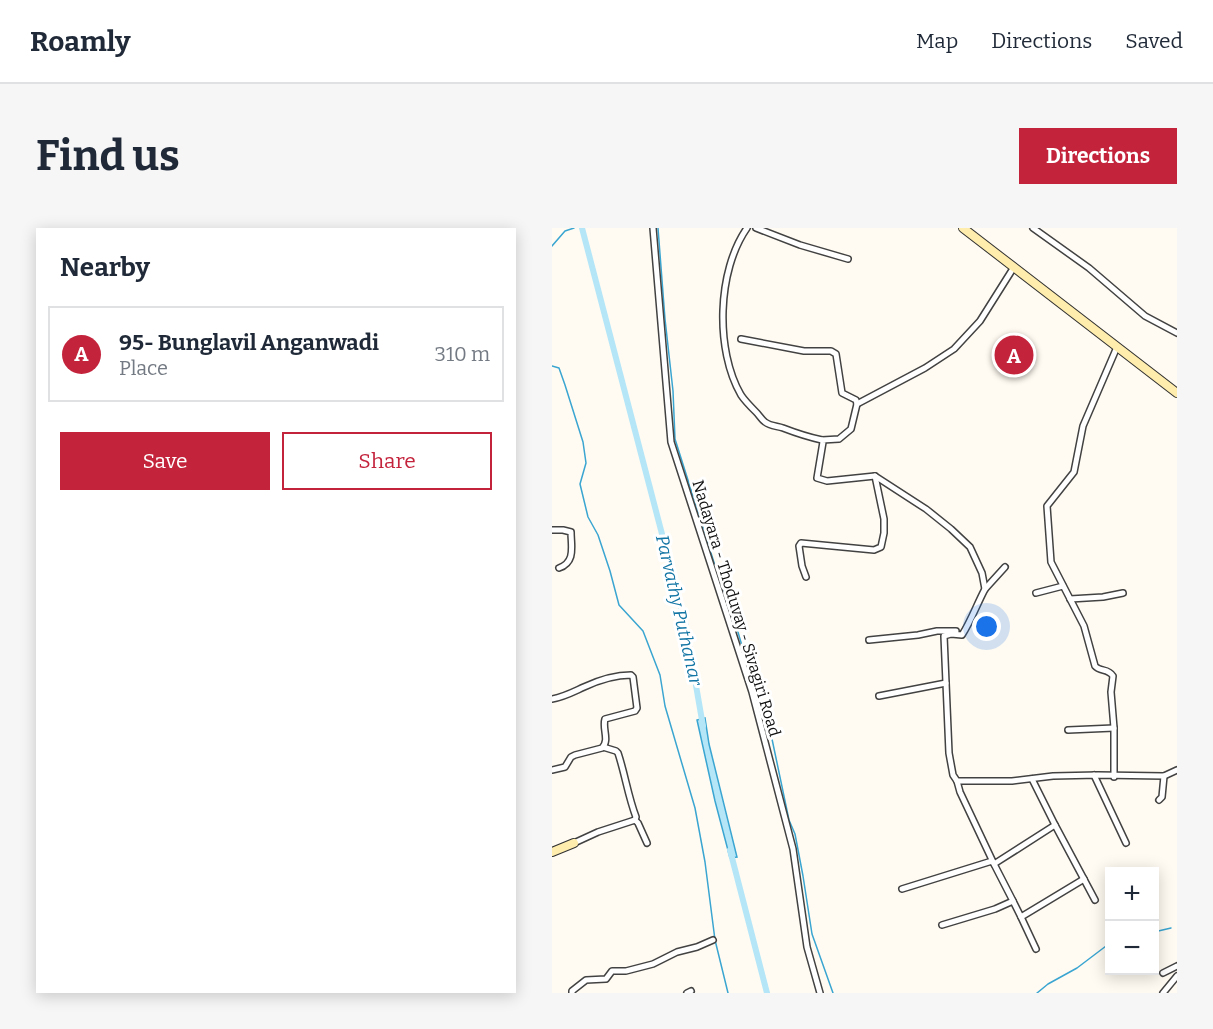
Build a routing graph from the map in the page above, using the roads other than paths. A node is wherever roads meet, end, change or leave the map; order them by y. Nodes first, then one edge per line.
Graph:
1 (653, 228) edge
2 (747, 228) edge
3 (756, 228) edge
4 (963, 228) edge
5 (1033, 228) edge
6 (848, 259) dead end
7 (1014, 267) junction
8 (1177, 333) edge
9 (741, 339) dead end
10 (1117, 347) junction
11 (1177, 393) edge
12 (857, 404) junction
13 (822, 440) junction
14 (875, 476) junction
15 (552, 530) edge
16 (1005, 567) dead end
17 (559, 568) dead end
18 (806, 577) dead end
19 (1063, 586) junction
20 (986, 589) junction
21 (1036, 593) dead end
22 (1123, 593) dead end
23 (1070, 599) junction
24 (963, 632) junction
25 (869, 640) dead end
26 (946, 683) junction
27 (879, 696) dead end
28 (552, 699) edge
29 (1113, 728) junction
30 (1068, 730) dead end
31 (603, 747) junction
32 (552, 770) edge
33 (1177, 770) edge
34 (1094, 776) junction
35 (1164, 776) junction
36 (1114, 777) junction
37 (1032, 779) junction
38 (957, 781) junction
39 (1159, 800) dead end
40 (635, 820) junction
41 (1055, 825) junction
42 (574, 843) joint
43 (647, 843) dead end
44 (1126, 843) dead end
45 (552, 852) edge
46 (993, 862) junction
47 (1084, 879) junction
48 (902, 889) dead end
49 (1095, 900) dead end
50 (1013, 902) junction
51 (1021, 916) junction
52 (942, 924) dead end
53 (713, 940) dead end
54 (1036, 949) dead end
55 (1177, 966) edge
56 (1163, 974) dead end
57 (1177, 976) edge
58 (572, 993) edge
59 (820, 993) edge
60 (1163, 993) edge

1 - 59 street, Nadayara - Thoduvay - Sivagiri Road
2 - 13 street
3 - 6 street
4 - 7 main road
5 - 8 street
7 - 10 main road
7 - 12 street
9 - 12 street
10 - 11 main road
10 - 19 street
12 - 13 street
13 - 14 street
14 - 18 street
14 - 20 street
15 - 17 street
16 - 20 street
19 - 21 street
19 - 23 street
20 - 24 street
22 - 23 street
23 - 29 street
24 - 25 street
24 - 26 street
26 - 27 street
26 - 38 street
28 - 31 street
29 - 30 street
29 - 36 street
31 - 32 street
31 - 40 street
33 - 35 street
34 - 36 street
34 - 37 street
34 - 44 street
35 - 36 street
35 - 39 street
37 - 38 street
37 - 41 street
38 - 46 street
40 - 42 street
40 - 43 street
41 - 46 street
41 - 47 street
42 - 45 main road
46 - 48 street
46 - 50 street
47 - 49 street
47 - 51 street
50 - 51 street
50 - 52 street
51 - 54 street
53 - 58 street
55 - 56 street
57 - 60 street

